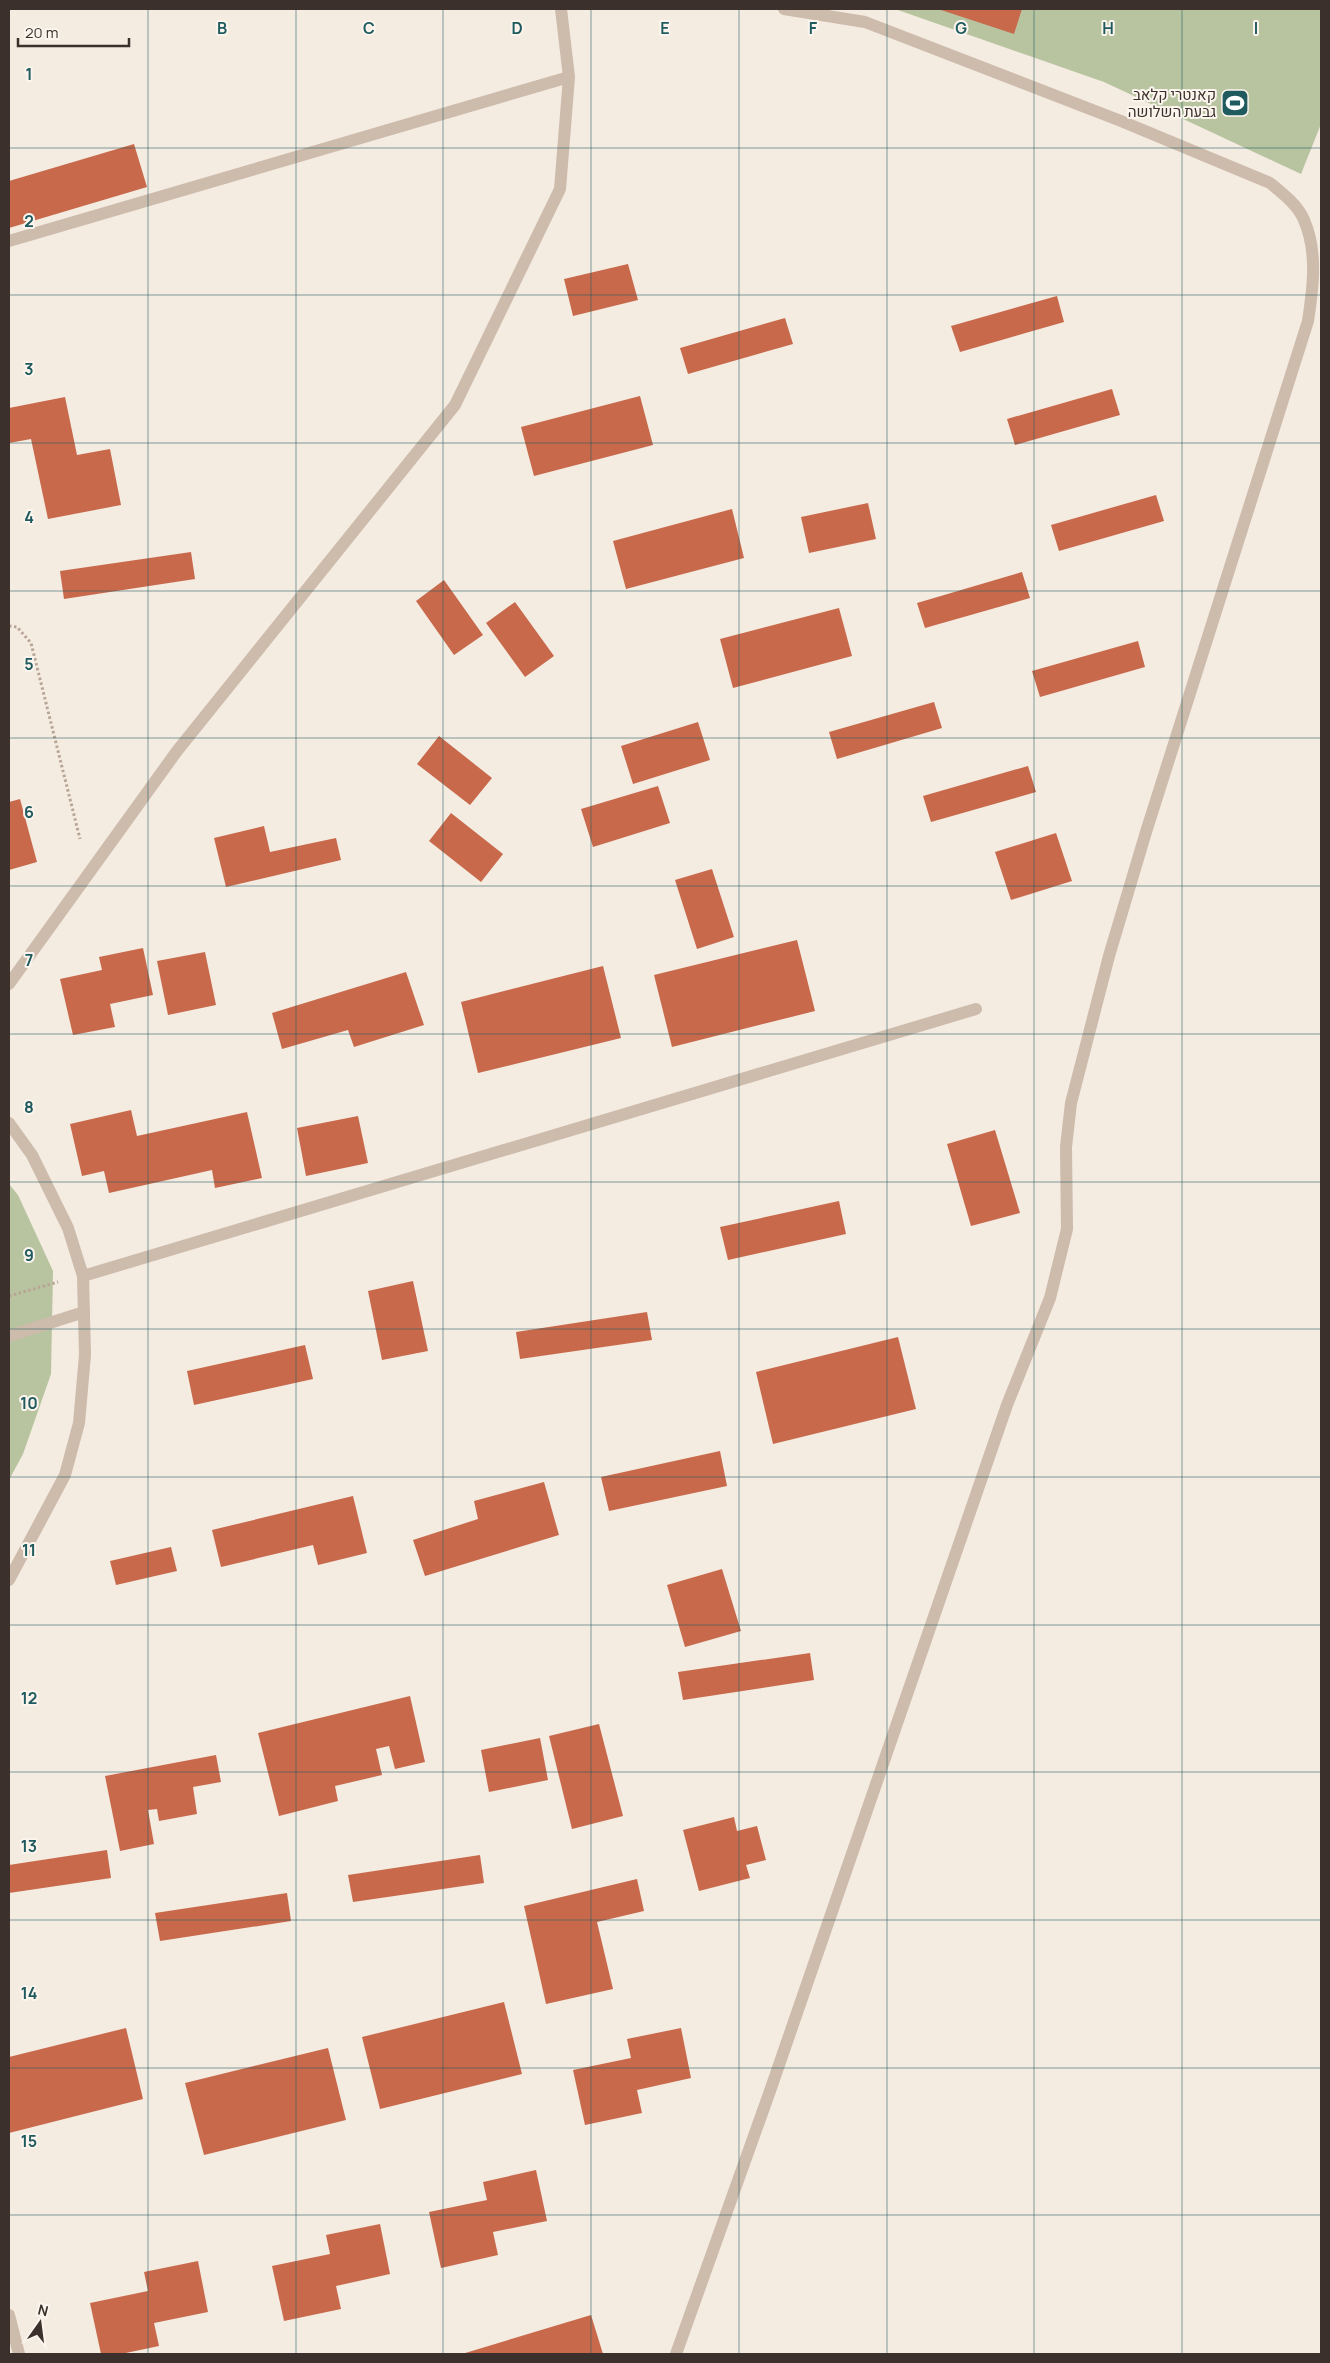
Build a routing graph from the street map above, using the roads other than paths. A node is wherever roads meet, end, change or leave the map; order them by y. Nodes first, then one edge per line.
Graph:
1 (561, 9) edge
2 (784, 9) edge
3 (569, 77) junction
4 (9, 241) edge
5 (9, 984) edge
6 (976, 1009) dead end
7 (9, 1123) edge
8 (83, 1276) junction
9 (84, 1312) junction
10 (9, 1336) edge
11 (9, 1580) edge
12 (9, 2315) edge
13 (19, 2354) edge
14 (676, 2354) edge

1 - 3 street
2 - 14 street
3 - 4 street
3 - 5 street
6 - 8 street
7 - 8 street
8 - 9 street
9 - 10 street
9 - 11 street
12 - 13 street

